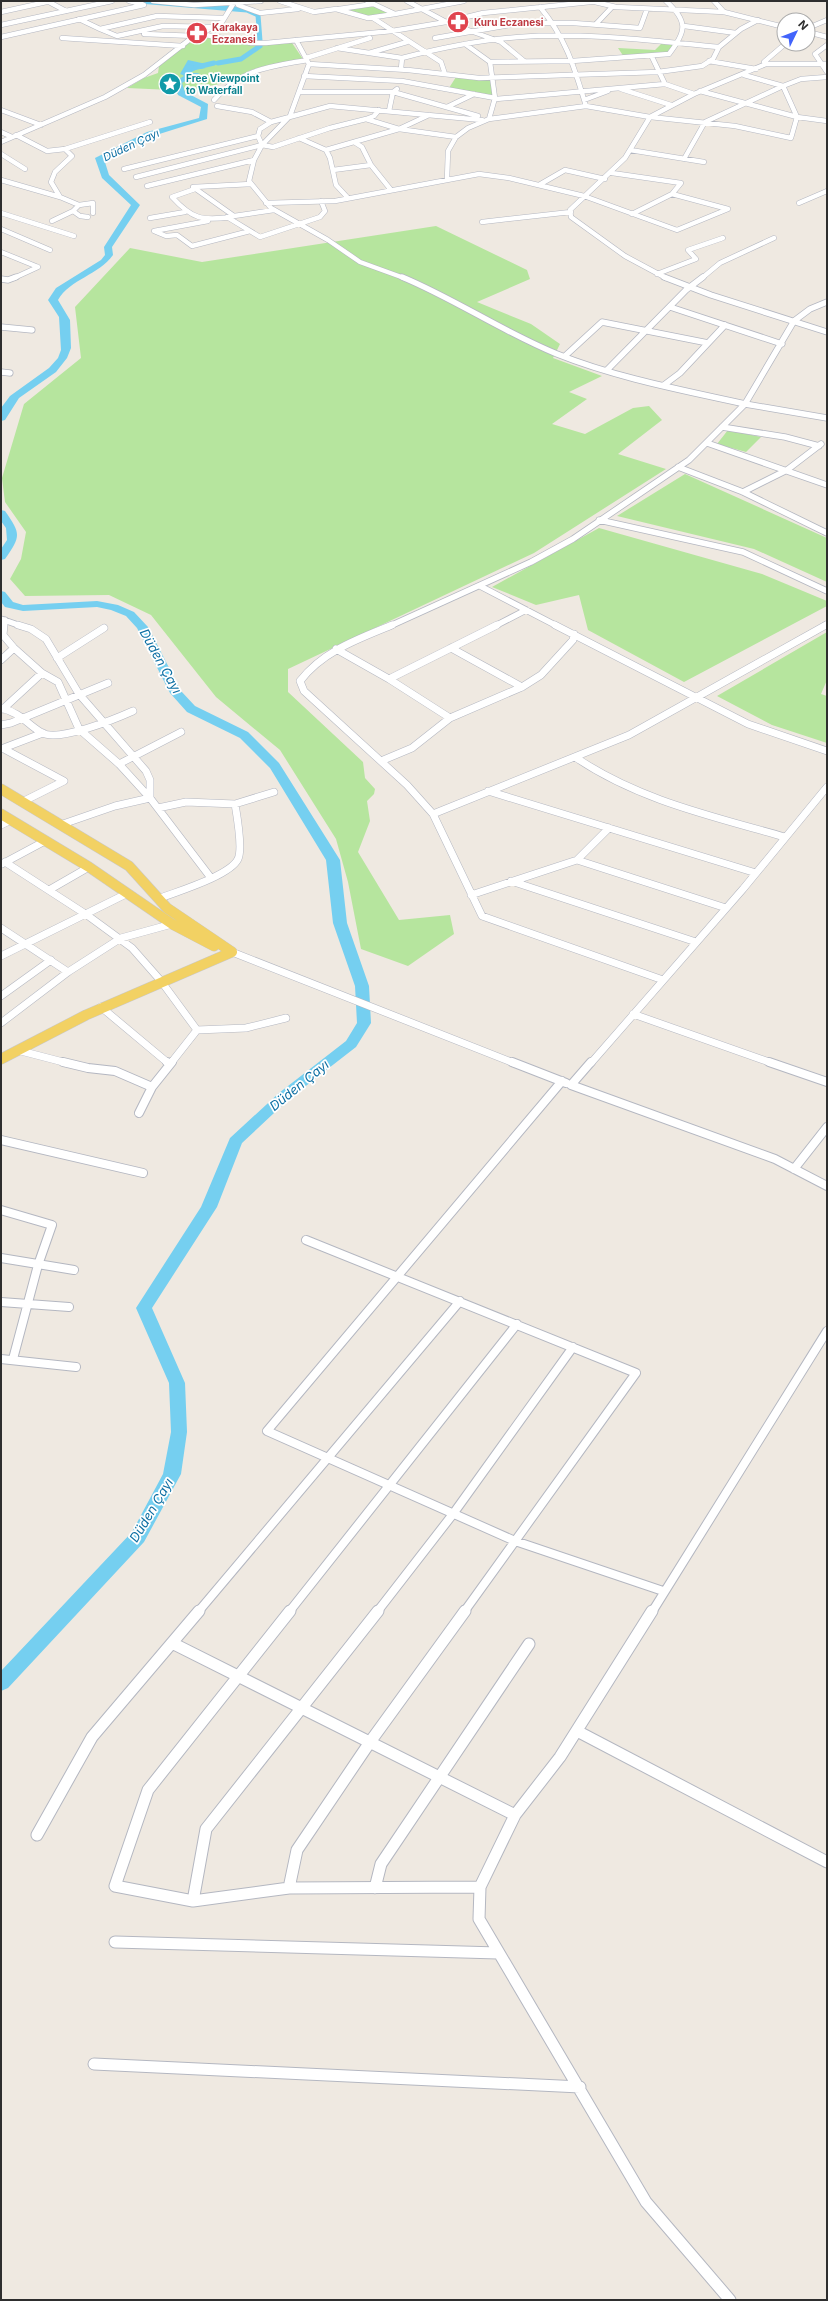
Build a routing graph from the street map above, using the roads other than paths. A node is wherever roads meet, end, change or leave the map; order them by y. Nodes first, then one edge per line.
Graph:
1 (50, 1) edge
2 (112, 1) edge
3 (129, 1) edge
4 (153, 1) edge
5 (252, 1) edge
6 (260, 1) edge
7 (280, 1) edge
8 (367, 1) edge
9 (407, 1) edge
10 (461, 1) edge
11 (597, 1) edge
12 (666, 1) edge
13 (714, 1) edge
14 (164, 2) edge
15 (246, 2) junction
16 (197, 3) edge
17 (373, 4) junction
18 (144, 5) junction
19 (232, 5) edge
20 (540, 7) junction
21 (612, 7) junction
22 (301, 8) junction
23 (336, 9) junction
24 (423, 9) junction
25 (647, 9) junction
26 (64, 11) junction
27 (677, 11) junction
28 (1, 12) edge
29 (724, 12) junction
30 (158, 14) junction
31 (395, 14) junction
32 (224, 18) junction
33 (373, 18) junction
34 (80, 19) junction
35 (758, 20) junction
36 (827, 20) edge
37 (446, 22) junction
38 (553, 23) junction
39 (596, 24) junction
40 (776, 25) edge
41 (816, 25) edge
42 (1, 26) edge
43 (163, 26) junction
44 (684, 26) junction
45 (214, 27) junction
46 (157, 28) junction
47 (633, 28) junction
48 (100, 29) junction
49 (470, 30) junction
50 (392, 31) junction
51 (106, 33) junction
52 (736, 33) junction
53 (17, 34) junction
54 (144, 34) junction
55 (200, 34) junction
56 (396, 34) junction
57 (816, 34) edge
58 (195, 36) junction
59 (1, 37) edge
60 (561, 37) junction
61 (827, 37) edge
62 (62, 38) dead end
63 (435, 38) dead end
64 (633, 39) junction
65 (83, 40) junction
66 (296, 40) junction
67 (496, 40) junction
68 (407, 42) junction
69 (126, 43) junction
70 (678, 43) junction
71 (465, 44) junction
72 (183, 46) junction
73 (827, 46) edge
74 (719, 47) junction
75 (336, 48) junction
76 (426, 52) junction
77 (776, 52) edge
78 (368, 53) junction
79 (652, 57) junction
80 (402, 58) junction
81 (307, 61) junction
82 (524, 61) junction
83 (572, 61) junction
84 (709, 61) junction
85 (490, 62) junction
86 (766, 64) junction
87 (821, 64) junction
88 (827, 64) edge
89 (400, 69) junction
90 (756, 69) junction
91 (659, 72) junction
92 (827, 72) edge
93 (445, 74) junction
94 (576, 74) junction
95 (744, 75) junction
96 (304, 76) junction
97 (494, 77) junction
98 (827, 77) edge
99 (402, 81) junction
100 (665, 84) junction
101 (783, 86) junction
102 (616, 88) junction
103 (580, 90) junction
104 (299, 92) junction
105 (329, 92) junction
106 (393, 92) junction
107 (700, 92) junction
108 (474, 94) junction
109 (694, 94) junction
110 (327, 97) dead end
111 (495, 98) junction
112 (214, 100) dead end
113 (584, 100) junction
114 (743, 103) junction
115 (672, 105) junction
116 (217, 106) dead end
117 (449, 106) junction
118 (586, 106) junction
119 (1, 110) edge
120 (379, 110) junction
121 (389, 111) junction
122 (431, 114) junction
123 (290, 116) junction
124 (650, 117) junction
125 (797, 117) junction
126 (366, 119) junction
127 (488, 119) junction
128 (483, 120) junction
129 (827, 121) edge
130 (150, 122) dead end
131 (271, 122) junction
132 (705, 122) junction
133 (41, 125) junction
134 (398, 129) junction
135 (1, 132) edge
136 (14, 136) junction
137 (258, 136) junction
138 (456, 137) junction
139 (299, 138) junction
140 (1, 142) edge
141 (354, 142) junction
142 (262, 145) junction
143 (65, 150) junction
144 (326, 150) junction
145 (630, 150) junction
146 (1, 154) edge
147 (684, 159) junction
148 (254, 160) junction
149 (704, 162) dead end
150 (371, 165) junction
151 (25, 168) dead end
152 (124, 169) dead end
153 (333, 170) junction
154 (612, 173) junction
155 (136, 177) dead end
156 (605, 179) junction
157 (1, 180) edge
158 (447, 180) junction
159 (251, 184) junction
160 (539, 185) junction
161 (148, 186) dead end
162 (196, 188) junction
163 (391, 190) junction
164 (827, 191) edge
165 (672, 194) junction
166 (584, 196) junction
167 (60, 197) junction
168 (348, 198) junction
169 (321, 201) junction
170 (266, 202) junction
171 (799, 203) dead end
172 (78, 205) junction
173 (274, 210) junction
174 (73, 211) junction
175 (185, 212) junction
176 (571, 212) junction
177 (1, 213) edge
178 (93, 213) dead end
179 (632, 214) junction
180 (234, 216) junction
181 (88, 217) dead end
182 (227, 217) junction
183 (150, 218) dead end
184 (52, 220) dead end
185 (208, 221) junction
186 (482, 222) dead end
187 (298, 225) junction
188 (1, 229) edge
189 (168, 229) junction
190 (250, 231) junction
191 (177, 235) junction
192 (74, 236) dead end
193 (723, 238) dead end
194 (774, 238) dead end
195 (50, 250) dead end
196 (1, 252) edge
197 (657, 274) junction
198 (1, 279) edge
199 (690, 287) junction
200 (827, 302) edge
201 (818, 305) junction
202 (670, 307) junction
203 (827, 308) edge
204 (794, 321) junction
205 (725, 325) junction
206 (1, 327) edge
207 (32, 330) dead end
208 (646, 330) junction
209 (827, 332) edge
210 (708, 343) junction
211 (782, 344) junction
212 (565, 356) junction
213 (607, 370) junction
214 (1, 372) edge
215 (10, 373) dead end
216 (664, 386) junction
217 (745, 404) junction
218 (827, 418) edge
219 (722, 427) junction
220 (707, 443) junction
221 (678, 467) junction
222 (788, 470) junction
223 (827, 485) edge
224 (743, 492) junction
225 (599, 520) junction
226 (827, 532) edge
227 (480, 586) junction
228 (827, 591) edge
229 (526, 610) junction
230 (3, 623) edge
231 (827, 624) edge
232 (104, 628) dead end
233 (574, 634) junction
234 (14, 648) junction
235 (451, 648) junction
236 (336, 649) junction
237 (57, 658) junction
238 (1, 660) edge
239 (42, 673) junction
240 (389, 679) junction
241 (108, 683) dead end
242 (522, 687) junction
243 (79, 694) junction
244 (698, 698) junction
245 (66, 701) junction
246 (2, 708) edge
247 (133, 711) dead end
248 (22, 717) junction
249 (450, 718) junction
250 (102, 723) junction
251 (1, 725) edge
252 (79, 729) junction
253 (181, 732) dead end
254 (43, 733) junction
255 (2, 749) edge
256 (827, 751) edge
257 (134, 757) junction
258 (575, 757) junction
259 (381, 761) junction
260 (119, 764) junction
261 (827, 787) edge
262 (1, 789) edge
263 (488, 791) junction
264 (274, 792) dead end
265 (150, 798) junction
266 (22, 802) junction
267 (235, 804) junction
268 (158, 808) junction
269 (1, 814) edge
270 (433, 814) junction
271 (11, 820) junction
272 (1, 825) edge
273 (60, 825) junction
274 (609, 828) junction
275 (785, 837) junction
276 (45, 841) junction
277 (577, 860) junction
278 (3, 863) edge
279 (89, 867) junction
280 (756, 873) junction
281 (211, 878) junction
282 (511, 881) junction
283 (49, 890) junction
284 (128, 893) junction
285 (471, 894) junction
286 (158, 899) junction
287 (726, 908) junction
288 (87, 915) junction
289 (172, 924) junction
290 (1, 928) edge
291 (121, 938) junction
292 (696, 942) junction
293 (28, 944) junction
294 (232, 952) junction
295 (1, 956) edge
296 (51, 960) junction
297 (68, 972) junction
298 (663, 980) junction
299 (161, 981) junction
300 (1, 996) edge
301 (101, 1007) junction
302 (633, 1014) junction
303 (286, 1018) dead end
304 (1, 1022) edge
305 (197, 1030) junction
306 (16, 1050) junction
307 (1, 1059) edge
308 (170, 1064) junction
309 (827, 1082) edge
310 (566, 1083) junction
311 (152, 1087) junction
312 (139, 1112) dead end
313 (827, 1127) edge
314 (1, 1140) edge
315 (794, 1169) junction
316 (142, 1173) dead end
317 (827, 1186) edge
318 (1, 1210) edge
319 (306, 1240) dead end
320 (1, 1258) edge
321 (38, 1265) junction
322 (74, 1270) dead end
323 (398, 1276) junction
324 (460, 1301) junction
325 (1, 1302) edge
326 (27, 1304) junction
327 (69, 1307) dead end
328 (516, 1324) junction
329 (827, 1331) edge
330 (573, 1346) junction
331 (1, 1359) edge
332 (13, 1359) junction
333 (76, 1368) dead end
334 (328, 1458) junction
335 (389, 1485) junction
336 (453, 1514) junction
337 (515, 1541) junction
338 (663, 1591) junction
339 (172, 1643) junction
340 (529, 1644) dead end
341 (238, 1675) junction
342 (303, 1708) junction
343 (577, 1731) junction
344 (370, 1742) junction
345 (440, 1777) junction
346 (515, 1815) junction
347 (37, 1835) dead end
348 (827, 1862) edge
349 (480, 1886) junction
350 (289, 1888) junction
351 (375, 1888) junction
352 (193, 1901) junction
353 (115, 1942) dead end
354 (498, 1953) junction
355 (94, 2064) dead end
356 (580, 2087) junction
357 (730, 2300) edge

1 - 26 street
1 - 28 street
2 - 26 street
3 - 18 street
4 - 14 street
5 - 15 street
6 - 15 street
7 - 22 street
8 - 17 street
9 - 24 street
10 - 24 street
11 - 20 street
11 - 21 street
12 - 27 street
13 - 29 street
14 - 16 street
15 - 19 street
16 - 19 street
17 - 23 street
17 - 31 street
18 - 19 street
18 - 34 street
19 - 22 street
19 - 32 street
20 - 37 street
20 - 38 street
21 - 25 street
21 - 39 street
22 - 23 street
23 - 33 street
24 - 31 street
24 - 37 street
25 - 27 street
25 - 47 street
26 - 34 street
26 - 42 street
27 - 29 street
27 - 44 street
29 - 35 street
30 - 32 street
30 - 43 street
30 - 48 street
31 - 33 street
32 - 45 street
33 - 50 street
34 - 48 street
34 - 53 street
35 - 40 street
35 - 52 street
36 - 41 street
37 - 49 street
37 - 50 street
38 - 39 street
38 - 49 street
38 - 60 street
39 - 47 street
42 - 53 street
43 - 45 street
43 - 46 street
44 - 52 street
44 - 70 street
45 - 55 street
46 - 51 street
46 - 54 street
47 - 64 street
48 - 51 street
49 - 63 street
49 - 67 street
50 - 56 street
50 - 66 street
51 - 65 street
52 - 74 street
53 - 59 street
54 - 58 street
54 - 69 street
55 - 58 street
55 - 66 street
56 - 68 street
56 - 75 street
57 - 61 street
58 - 72 street
60 - 64 street
60 - 67 street
60 - 83 street
62 - 65 street
64 - 70 street
65 - 69 street
66 - 81 street
67 - 71 street
67 - 82 street
68 - 76 street
68 - 78 street
69 - 72 street
70 - 74 street
70 - 79 street
71 - 76 street
71 - 85 street
72 - 133 street
73 - 87 street
74 - 84 street
75 - 78 street
75 - 81 street
76 - 80 street
76 - 93 street
77 - 86 street
78 - 80 street
79 - 83 street
79 - 91 street
80 - 89 street
81 - 89 street
81 - 96 street
81 - 112 street
82 - 83 street
82 - 85 street
83 - 94 street
84 - 90 street
84 - 91 street
85 - 97 street
86 - 87 street
86 - 90 street
87 - 88 street
87 - 92 street
89 - 93 street
90 - 95 street
91 - 94 street
91 - 100 street
93 - 97 street
94 - 97 street
94 - 103 street
95 - 101 street
95 - 107 street
96 - 99 street
96 - 104 street
97 - 111 street
98 - 101 street
99 - 106 street
99 - 108 street
100 - 102 street
100 - 109 street
101 - 114 street
101 - 125 street
102 - 103 street
102 - 113 street
102 - 115 street
103 - 111 street
103 - 113 street
104 - 105 street
104 - 123 street
105 - 106 street
105 - 110 street
106 - 117 street
106 - 121 street
107 - 109 street
107 - 114 street
108 - 111 street
108 - 117 street
109 - 115 street
111 - 127 street
113 - 118 street
114 - 125 street
114 - 132 street
115 - 124 street
116 - 131 street
117 - 122 street
117 - 127 street
118 - 124 street
118 - 127 street
119 - 133 street
120 - 121 street
120 - 123 street
120 - 126 street
121 - 122 street
122 - 128 street
122 - 134 street
123 - 131 street
123 - 142 street
124 - 132 street
124 - 145 street
125 - 129 street
125 - 132 street
126 - 134 street
126 - 139 street
127 - 128 street
128 - 138 street
130 - 143 street
131 - 137 street
132 - 147 street
133 - 136 street
134 - 138 street
134 - 141 street
135 - 136 street
136 - 140 street
136 - 143 street
137 - 142 street
137 - 152 street
138 - 158 street
139 - 142 street
139 - 144 street
141 - 144 street
141 - 150 street
142 - 148 street
142 - 155 street
143 - 167 street
144 - 153 street
145 - 147 street
145 - 154 street
146 - 151 street
147 - 149 street
148 - 159 street
148 - 161 street
150 - 153 street
150 - 163 street
153 - 168 street
154 - 156 street
154 - 165 street
156 - 160 street
156 - 166 street
157 - 167 street
158 - 160 street
158 - 163 street
159 - 162 street
159 - 170 street
160 - 166 street
162 - 175 street
162 - 180 street
163 - 168 street
164 - 171 street
165 - 179 street
165 - 179 street
166 - 176 street
166 - 179 street
167 - 172 street
168 - 169 street
169 - 170 street
169 - 187 street
170 - 173 street
172 - 174 street
172 - 178 street
173 - 180 street
173 - 187 street
174 - 181 street
174 - 184 street
175 - 183 street
175 - 185 street
176 - 186 street
176 - 197 street
177 - 192 street
180 - 182 street
182 - 185 street
182 - 190 street
185 - 189 street
187 - 190 street
187 - 212 street
188 - 195 street
189 - 191 street
189 - 191 street
190 - 191 street
193 - 197 street
194 - 199 street
196 - 198 street
197 - 199 street
199 - 202 street
199 - 204 street
200 - 201 street
201 - 203 street
201 - 204 street
202 - 205 street
202 - 208 street
204 - 209 street
204 - 211 street
205 - 210 street
205 - 211 street
206 - 207 street
208 - 210 street
208 - 212 street
208 - 213 street
210 - 216 street
211 - 217 street
212 - 213 street
213 - 216 street
214 - 215 street
216 - 217 street
217 - 218 street
217 - 219 street
219 - 220 street
219 - 222 street
220 - 221 street
220 - 222 street
221 - 224 street
221 - 225 street
222 - 223 street
222 - 224 street
224 - 226 street
225 - 227 street
225 - 228 street
227 - 229 street
227 - 236 street
229 - 233 street
229 - 235 street
230 - 234 street
230 - 237 street
231 - 244 street
232 - 237 street
233 - 242 street
233 - 244 street
234 - 238 street
234 - 239 street
235 - 240 street
235 - 242 street
236 - 240 street
236 - 259 street
237 - 243 street
239 - 245 street
239 - 246 street
240 - 249 street
241 - 243 street
242 - 249 street
243 - 245 street
243 - 250 street
244 - 256 street
244 - 258 street
245 - 248 street
245 - 252 street
246 - 248 street
247 - 250 street
248 - 251 street
248 - 254 street
249 - 259 street
250 - 252 street
250 - 257 street
252 - 254 street
252 - 260 street
253 - 257 street
254 - 255 street
255 - 266 street
257 - 260 street
257 - 265 street
258 - 263 street
258 - 275 street
259 - 270 street
260 - 265 street
261 - 275 street
262 - 266 main road
263 - 270 street
263 - 274 street
264 - 267 street
265 - 268 street
265 - 273 street
266 - 273 main road
267 - 268 street
267 - 281 street
268 - 281 street
269 - 271 main road
270 - 285 street
271 - 272 street
271 - 276 main road
273 - 286 main road
274 - 277 street
274 - 280 street
275 - 280 street
276 - 278 street
276 - 279 main road
277 - 282 street
277 - 287 street
278 - 283 street
279 - 283 street
279 - 284 main road
280 - 287 street
281 - 286 street
282 - 285 street
282 - 292 street
283 - 288 street
284 - 288 street
284 - 289 main road
285 - 298 street
286 - 294 main road
287 - 292 street
288 - 291 street
288 - 293 street
289 - 291 street
289 - 294 main road
290 - 293 street
291 - 297 street
291 - 299 street
292 - 298 street
293 - 295 street
293 - 296 street
294 - 299 main road
294 - 310 street
296 - 297 street
296 - 300 street
297 - 304 street
298 - 302 street
299 - 301 main road
299 - 305 street
301 - 306 main road
301 - 308 street
302 - 309 street
302 - 310 street
303 - 305 street
305 - 308 street
306 - 307 main road
306 - 311 street
308 - 311 street
310 - 315 street
310 - 323 street
311 - 312 street
313 - 315 street
314 - 316 street
315 - 317 street
318 - 321 street
319 - 323 street
320 - 321 street
321 - 322 street
321 - 326 street
323 - 324 street
323 - 334 street
324 - 328 street
324 - 334 street
325 - 326 street
326 - 327 street
326 - 332 street
328 - 330 street
328 - 335 street
329 - 338 street
330 - 336 street
330 - 337 street
331 - 332 street
332 - 333 street
334 - 335 street
334 - 339 street
335 - 336 street
335 - 341 street
336 - 337 street
336 - 342 street
337 - 338 street
337 - 344 street
338 - 343 street
339 - 341 street
339 - 347 street
340 - 345 street
341 - 342 street
341 - 352 street
342 - 344 street
342 - 352 street
343 - 346 street
343 - 348 street
344 - 345 street
344 - 350 street
345 - 346 street
345 - 351 street
346 - 349 street
349 - 351 street
349 - 354 street
350 - 351 street
350 - 352 street
353 - 354 street
354 - 356 street
355 - 356 street
356 - 357 street

